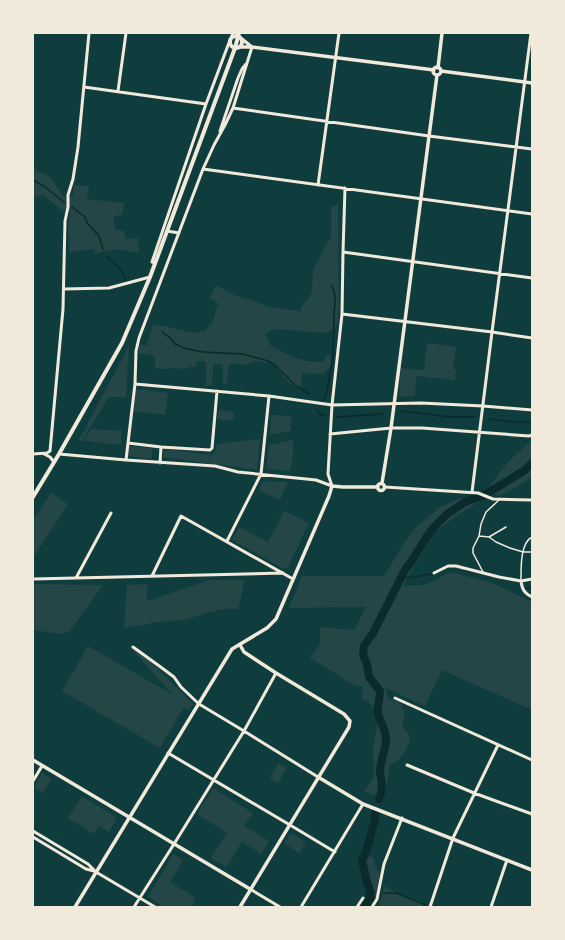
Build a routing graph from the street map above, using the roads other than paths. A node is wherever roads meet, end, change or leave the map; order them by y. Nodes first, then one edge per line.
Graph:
1 (89, 33) edge
2 (126, 33) edge
3 (233, 33) edge
4 (340, 33) edge
5 (442, 33) edge
6 (531, 33) edge
7 (240, 36) edge
8 (231, 39) junction
9 (241, 47) junction
10 (252, 47) junction
11 (235, 48) junction
12 (336, 58) junction
13 (246, 64) junction
14 (438, 68) junction
15 (434, 70) junction
16 (441, 71) junction
17 (437, 75) junction
18 (525, 82) junction
19 (532, 83) edge
20 (84, 87) junction
21 (118, 91) junction
22 (206, 104) junction
23 (233, 108) junction
24 (328, 122) junction
25 (218, 136) junction
26 (429, 136) junction
27 (516, 147) junction
28 (532, 149) edge
29 (203, 169) junction
30 (318, 185) junction
31 (345, 188) junction
32 (421, 198) junction
33 (508, 210) junction
34 (532, 214) edge
35 (167, 231) junction
36 (179, 233) junction
37 (343, 252) junction
38 (412, 262) junction
39 (155, 263) junction
40 (499, 273) junction
41 (150, 277) junction
42 (532, 277) edge
43 (64, 289) junction
44 (342, 314) junction
45 (404, 321) junction
46 (492, 332) junction
47 (532, 338) edge
48 (135, 384) junction
49 (217, 392) junction
50 (268, 396) junction
51 (394, 403) junction
52 (332, 405) junction
53 (483, 406) junction
54 (532, 410) edge
55 (391, 428) junction
56 (480, 432) junction
57 (330, 434) junction
58 (532, 435) edge
59 (128, 443) junction
60 (161, 447) junction
61 (42, 453) junction
62 (33, 454) edge
63 (59, 454) junction
64 (126, 460) junction
65 (54, 462) junction
66 (160, 463) junction
67 (261, 474) junction
68 (382, 483) junction
69 (332, 486) junction
70 (378, 487) junction
71 (385, 487) junction
72 (472, 492) junction
73 (33, 497) edge
74 (500, 499) junction
75 (532, 500) edge
76 (111, 513) dead end
77 (506, 527) dead end
78 (479, 536) junction
79 (489, 537) junction
80 (532, 537) edge
81 (227, 541) junction
82 (523, 552) junction
83 (532, 552) edge
84 (282, 573) junction
85 (434, 573) dead end
86 (484, 573) junction
87 (152, 576) junction
88 (76, 578) junction
89 (33, 579) edge
90 (293, 579) junction
91 (532, 579) edge
92 (521, 581) junction
93 (532, 597) edge
94 (240, 645) junction
95 (133, 647) dead end
96 (276, 673) junction
97 (395, 698) dead end
98 (199, 704) junction
99 (244, 730) junction
100 (498, 745) junction
101 (168, 753) junction
102 (33, 760) edge
103 (532, 760) edge
104 (407, 765) dead end
105 (42, 766) junction
106 (318, 777) junction
107 (213, 780) junction
108 (33, 781) edge
109 (474, 793) junction
110 (363, 804) junction
111 (532, 814) edge
112 (129, 817) junction
113 (402, 818) junction
114 (290, 824) junction
115 (34, 831) edge
116 (33, 837) edge
117 (453, 838) junction
118 (55, 844) junction
119 (174, 844) junction
120 (52, 849) junction
121 (335, 852) junction
122 (72, 855) junction
123 (70, 859) junction
124 (507, 860) junction
125 (532, 870) edge
126 (96, 872) junction
127 (250, 889) junction
128 (140, 898) junction
129 (363, 898) dead end
130 (75, 907) edge
131 (134, 907) edge
132 (155, 907) edge
133 (240, 907) edge
134 (280, 907) edge
135 (301, 907) edge
136 (357, 907) edge
137 (372, 907) edge
138 (430, 907) edge
139 (491, 907) edge

1 - 20 street
2 - 21 street
3 - 8 street
4 - 12 street
5 - 14 street
6 - 18 street
7 - 8 main road
7 - 9 main road
7 - 10 street
7 - 11 main road
8 - 11 main road
8 - 22 street
9 - 10 street
9 - 11 main road
10 - 12 street
10 - 13 street
11 - 35 main road
12 - 15 street
12 - 24 street
13 - 23 street
13 - 25 street
14 - 15 street
14 - 16 street
15 - 17 street
16 - 17 street
16 - 18 street
17 - 26 street
18 - 19 street
18 - 27 street
20 - 21 street
20 - 43 street
21 - 22 street
22 - 39 street
23 - 24 street
23 - 25 street
24 - 26 street
24 - 30 street
25 - 29 street
26 - 27 street
26 - 32 street
27 - 28 street
27 - 33 street
29 - 30 street
29 - 36 street
30 - 31 street
31 - 32 street
31 - 37 street
32 - 33 street
32 - 38 street
33 - 34 street
33 - 40 street
35 - 36 street
35 - 39 main road
36 - 48 street
37 - 38 street
37 - 44 street
38 - 40 street
38 - 45 street
39 - 41 main road
40 - 42 street
40 - 46 street
41 - 43 street
41 - 63 main road
43 - 61 street
44 - 45 street
44 - 52 street
45 - 46 street
45 - 51 street
46 - 47 street
46 - 53 street
48 - 49 street
48 - 59 street
49 - 50 street
49 - 60 street
50 - 52 street
50 - 67 street
51 - 52 street
51 - 53 street
51 - 55 street
52 - 57 street
53 - 54 street
53 - 56 street
55 - 56 street
55 - 57 street
55 - 68 street
56 - 58 street
56 - 72 street
57 - 69 street
59 - 60 street
59 - 64 street
60 - 66 street
61 - 62 street
61 - 65 street
63 - 64 street
63 - 65 main road
64 - 66 street
65 - 73 main road
66 - 67 street
67 - 69 street
67 - 81 street
68 - 70 street
68 - 71 street
69 - 70 street
69 - 90 street
70 - 71 street
71 - 72 street
72 - 74 street
74 - 75 street
74 - 78 lane
76 - 88 street
77 - 79 lane
78 - 79 lane
78 - 86 lane
79 - 82 lane
80 - 82 lane
81 - 84 street
81 - 87 street
82 - 83 lane
82 - 92 lane
84 - 87 street
84 - 90 street
85 - 86 street
86 - 92 street
87 - 88 street
88 - 89 street
90 - 94 street
91 - 92 street
92 - 93 street
94 - 96 street
94 - 98 street
95 - 98 street
96 - 99 street
96 - 106 street
97 - 100 street
98 - 99 street
98 - 101 street
99 - 106 street
99 - 107 street
100 - 103 street
100 - 109 street
101 - 107 street
101 - 112 street
102 - 105 street
104 - 109 street
105 - 108 street
105 - 112 street
106 - 110 street
106 - 114 street
107 - 114 street
107 - 119 street
109 - 111 street
109 - 117 street
110 - 113 street
110 - 121 street
112 - 119 street
112 - 126 street
113 - 117 street
113 - 137 street
114 - 121 street
114 - 127 street
115 - 116 street
115 - 118 street
116 - 120 street
117 - 124 street
117 - 138 street
118 - 120 street
118 - 122 street
119 - 127 street
119 - 128 street
120 - 123 street
121 - 135 street
122 - 123 street
122 - 126 street
123 - 126 street
124 - 125 street
124 - 139 street
126 - 128 street
126 - 130 street
127 - 133 street
127 - 134 street
128 - 131 street
128 - 132 street
129 - 136 street

